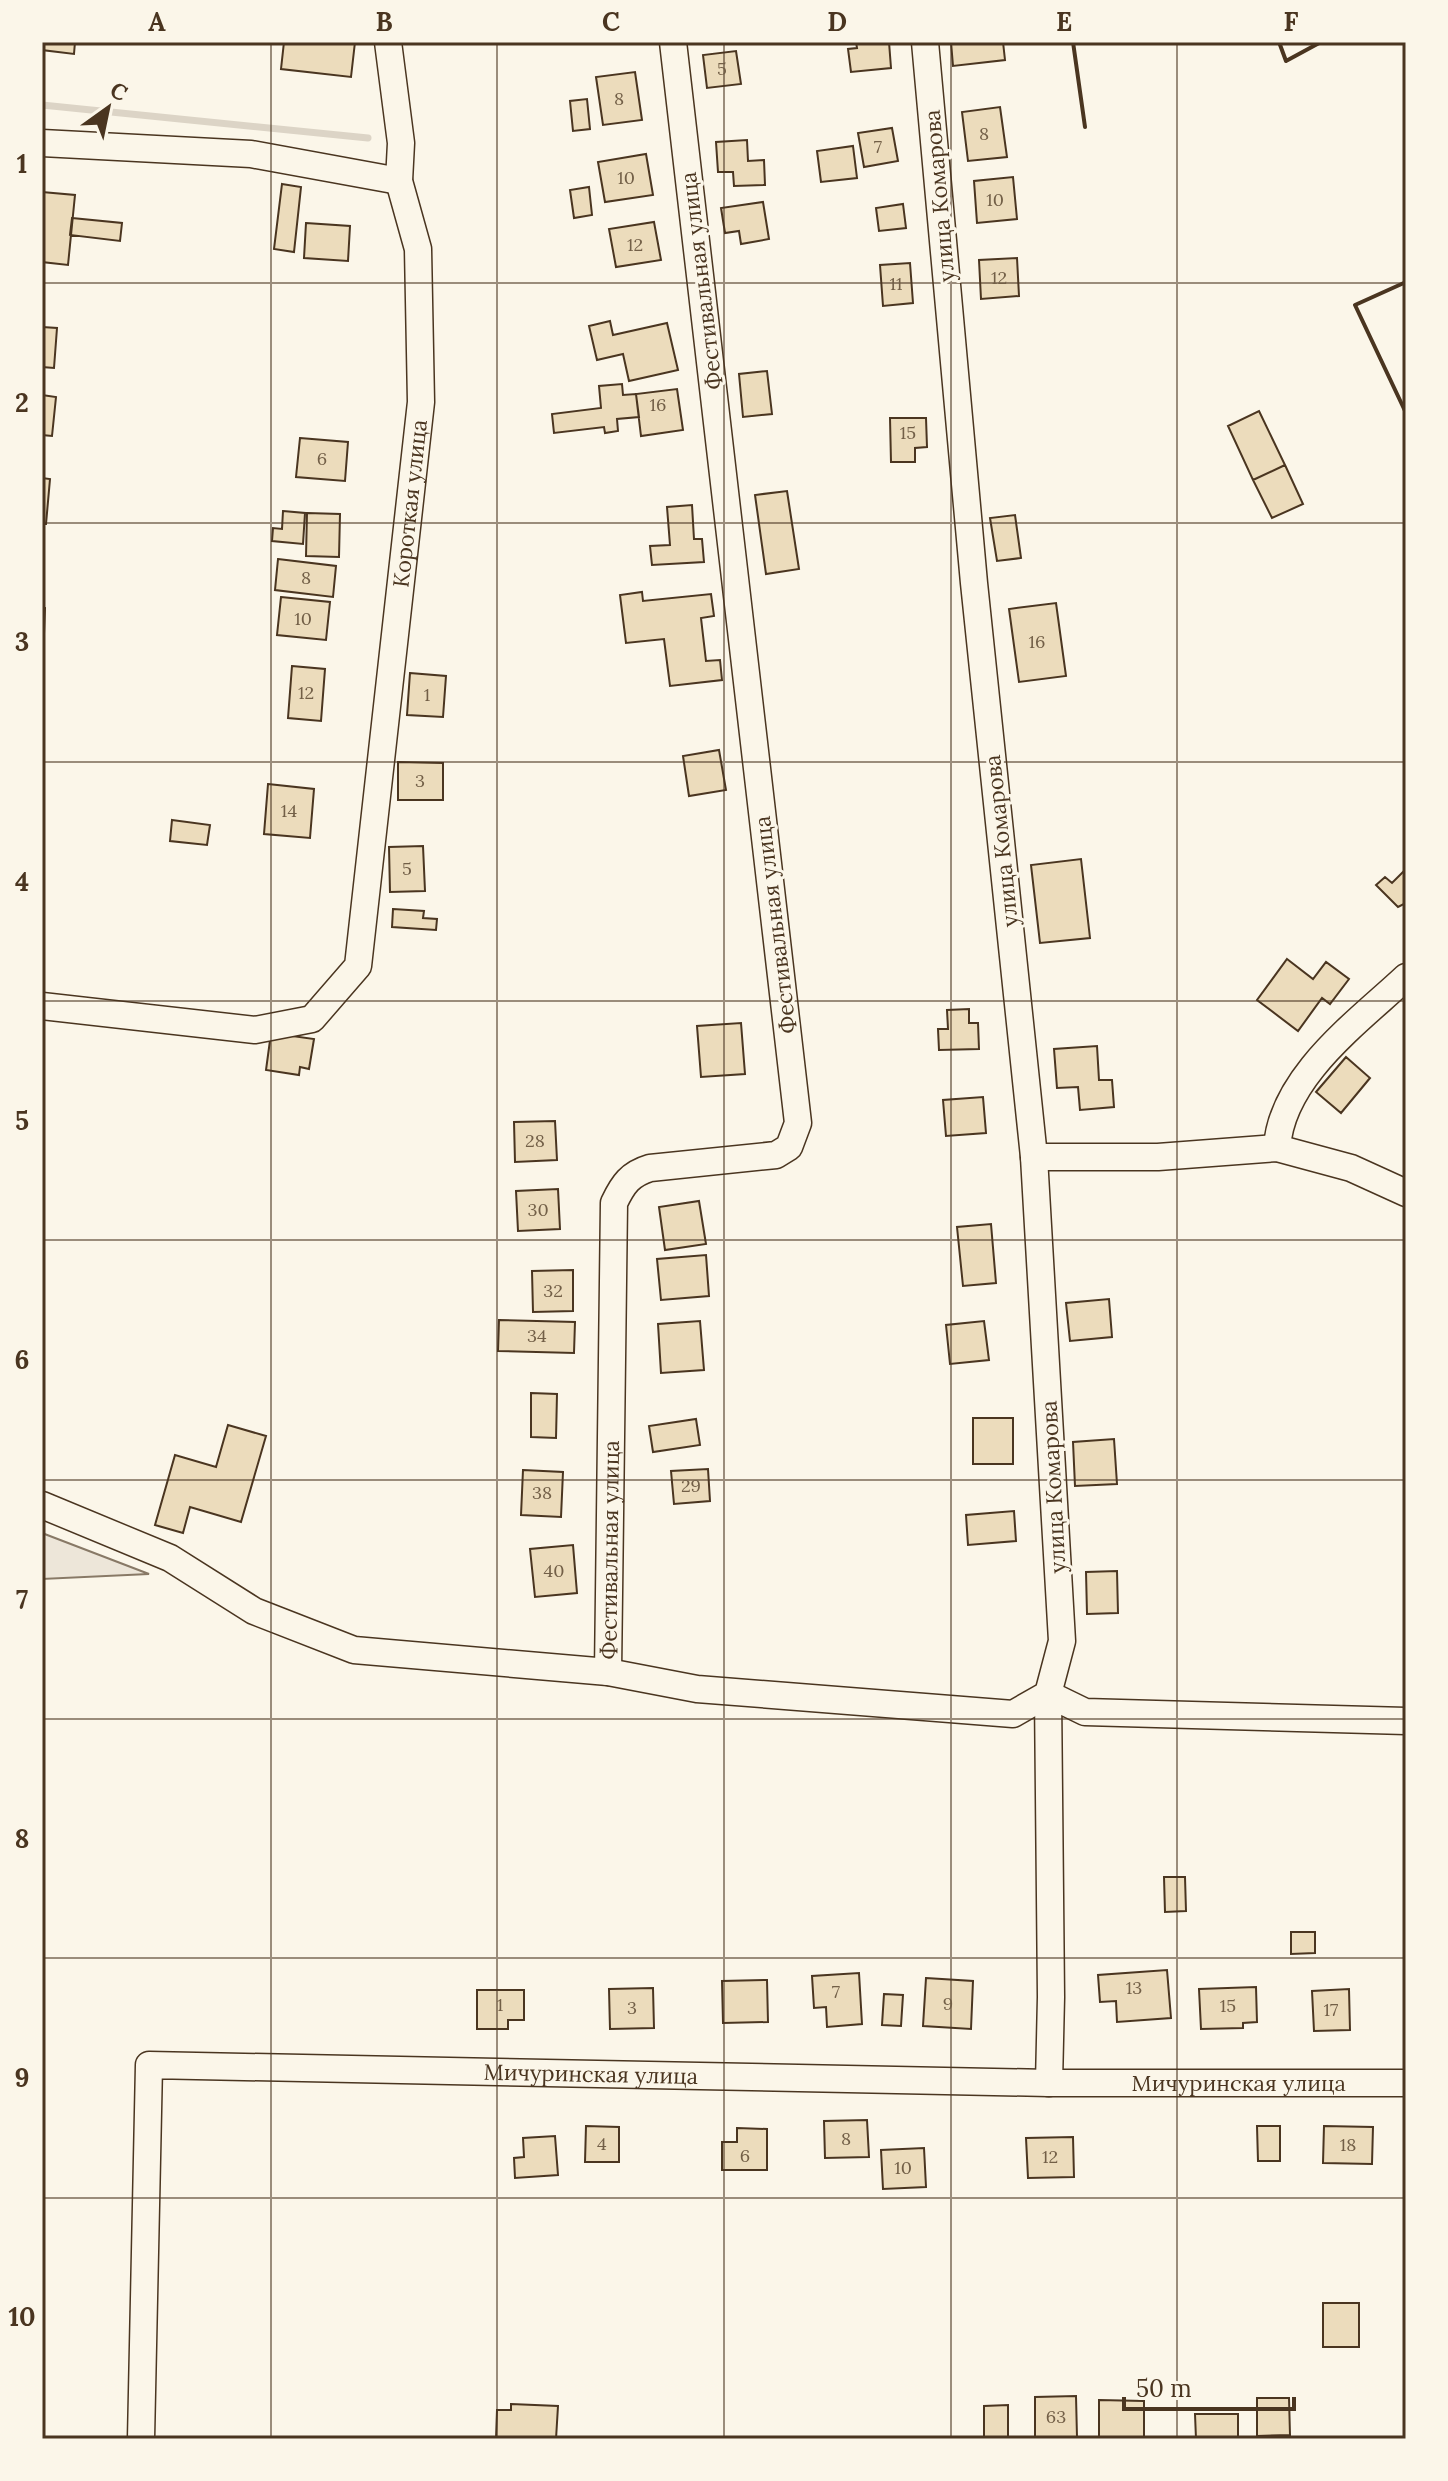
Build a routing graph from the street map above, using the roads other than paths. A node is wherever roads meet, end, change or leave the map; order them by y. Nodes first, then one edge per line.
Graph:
1 (388, 42) edge
2 (673, 42) edge
3 (925, 42) edge
4 (42, 143) edge
5 (399, 181) junction
6 (1406, 977) edge
7 (42, 1006) edge
8 (1277, 1148) junction
9 (1034, 1157) junction
10 (1406, 1193) edge
11 (42, 1505) edge
12 (608, 1672) junction
13 (1048, 1694) junction
14 (1406, 1721) edge
15 (1049, 2083) junction
16 (1406, 2083) edge
17 (141, 2439) edge

1 - 5 street, Короткая улица
2 - 12 street, Фестивальная улица
3 - 9 street, улица Комарова
4 - 5 street
5 - 7 street, Короткая улица
6 - 8 street
8 - 9 street
8 - 10 street
9 - 13 street, улица Комарова
11 - 12 street
12 - 13 street
13 - 14 street
13 - 15 street, улица Комарова
15 - 16 street, Мичуринская улица
15 - 17 street, Мичуринская улица

